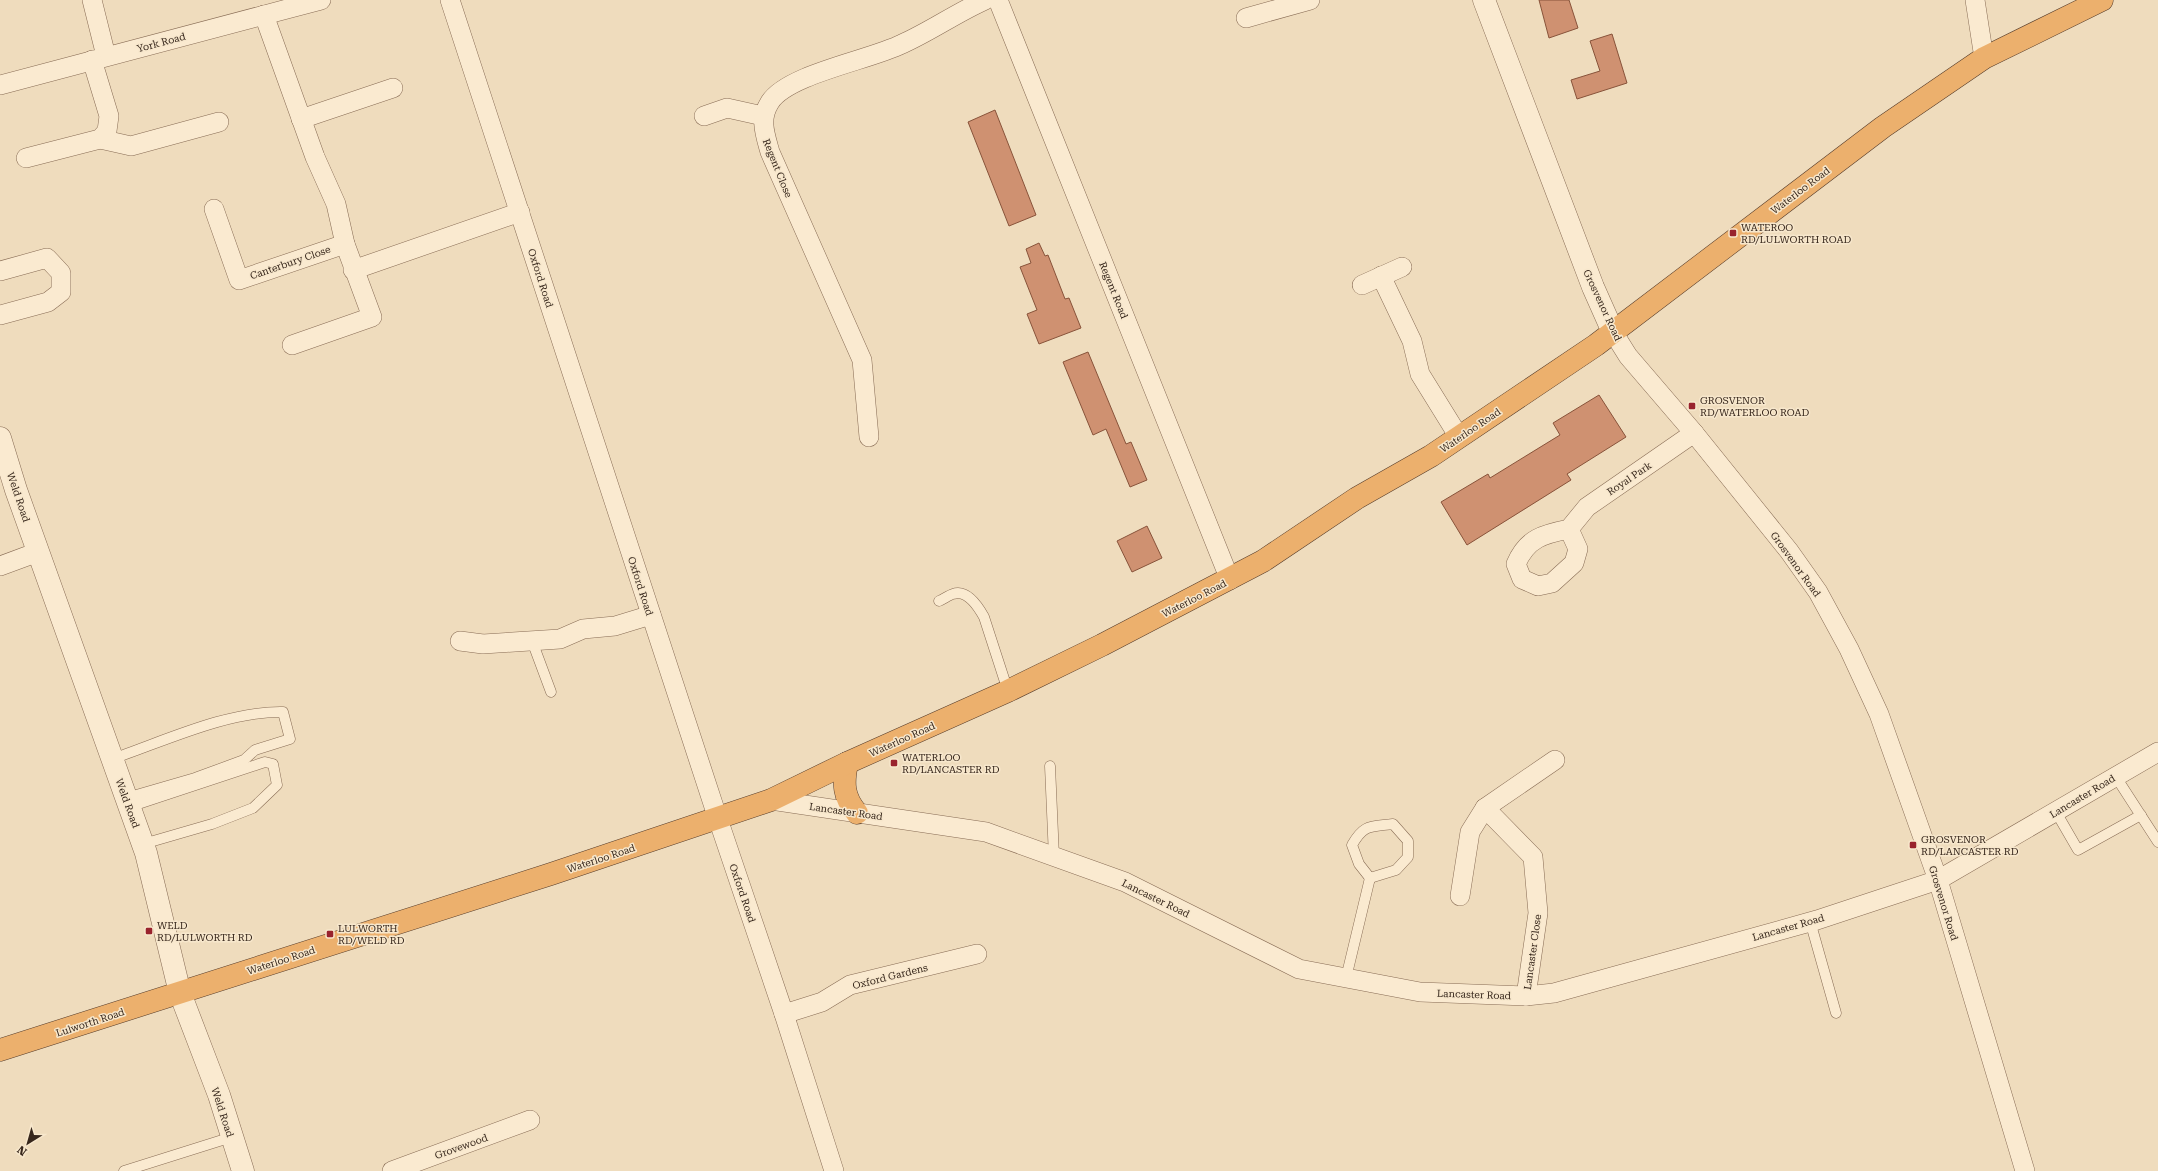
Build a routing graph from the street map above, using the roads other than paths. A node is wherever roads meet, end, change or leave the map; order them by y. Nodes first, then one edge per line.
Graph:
1 (92, 0) edge
2 (321, 0) edge
3 (450, 0) edge
4 (986, 0) edge
5 (998, 0) edge
6 (1310, 0) edge
7 (1484, 0) edge
8 (1975, 0) edge
9 (2102, 0) edge
10 (264, 15) junction
11 (1246, 18) dead end
12 (99, 58) junction
13 (1984, 58) junction
14 (0, 85) edge
15 (393, 88) dead end
16 (704, 116) dead end
17 (763, 116) junction
18 (301, 119) junction
19 (219, 122) dead end
20 (100, 139) junction
21 (26, 158) dead end
22 (214, 209) dead end
23 (520, 212) junction
24 (345, 244) junction
25 (1402, 267) dead end
26 (353, 270) junction
27 (0, 271) edge
28 (1381, 276) junction
29 (1362, 285) dead end
30 (0, 315) edge
31 (1613, 332) junction
32 (292, 345) dead end
33 (1694, 433) junction
34 (869, 437) dead end
35 (1458, 437) junction
36 (0, 438) edge
37 (1569, 529) dead end
38 (38, 552) junction
39 (0, 566) edge
40 (1230, 580) junction
41 (939, 601) dead end
42 (651, 615) junction
43 (460, 641) dead end
44 (532, 641) junction
45 (1008, 691) junction
46 (551, 692) dead end
47 (2158, 752) edge
48 (112, 759) junction
49 (1555, 760) dead end
50 (847, 763) junction
51 (1050, 766) dead end
52 (2116, 777) junction
53 (771, 800) junction
54 (128, 803) junction
55 (1485, 808) junction
56 (2056, 812) junction
57 (857, 813) junction
58 (2141, 816) junction
59 (718, 819) junction
60 (2158, 842) edge
61 (143, 844) junction
62 (1054, 857) junction
63 (1370, 878) junction
64 (1938, 880) junction
65 (1460, 896) dead end
66 (1810, 921) junction
67 (977, 954) dead end
68 (1346, 978) junction
69 (180, 993) junction
70 (1526, 996) junction
71 (1836, 1013) dead end
72 (784, 1014) junction
73 (0, 1050) edge
74 (530, 1120) dead end
75 (232, 1137) junction
76 (124, 1171) edge
77 (242, 1171) edge
78 (392, 1171) edge
79 (834, 1171) edge
80 (2025, 1171) edge

1 - 12 street
2 - 10 street, York Road
3 - 23 street, Oxford Road
4 - 17 street
5 - 40 street, Regent Road
6 - 11 street
7 - 31 street, Grosvenor Road
8 - 13 street
9 - 13 highway, Waterloo Road
10 - 12 street, York Road
10 - 18 street
12 - 14 street, York Road
12 - 20 street
13 - 31 highway, Waterloo Road
15 - 18 street
16 - 17 street
17 - 34 street, Regent Close
18 - 24 street
19 - 20 street
20 - 21 street
22 - 24 street, Canterbury Close
23 - 26 street
23 - 42 street, Oxford Road
24 - 26 street
25 - 28 street
26 - 32 street
27 - 30 street
28 - 29 street
28 - 35 street
31 - 33 street, Grosvenor Road
31 - 35 highway, Waterloo Road
33 - 37 street, Royal Park
33 - 64 street, Grosvenor Road
35 - 40 highway, Waterloo Road
36 - 38 street, Weld Road
38 - 39 street
38 - 48 street, Weld Road
40 - 45 highway, Waterloo Road
41 - 45 lane
42 - 44 street
42 - 59 street, Oxford Road
43 - 44 street
44 - 46 lane
45 - 50 highway, Waterloo Road
47 - 52 street, Lancaster Road
48 - 54 street, Weld Road
48 - 54 lane
49 - 55 street
50 - 53 highway, Waterloo Road
50 - 57 highway
51 - 62 lane
52 - 56 street, Lancaster Road
52 - 58 lane
53 - 57 street, Lancaster Road
53 - 59 highway, Waterloo Road
54 - 61 street, Weld Road
54 - 61 lane
55 - 65 street
55 - 70 street, Lancaster Close
56 - 58 lane
56 - 64 street, Lancaster Road
57 - 62 street, Lancaster Road
58 - 60 lane
59 - 69 highway, Waterloo Road
59 - 72 street, Oxford Road
61 - 69 street, Weld Road
62 - 68 street, Lancaster Road
63 - 63 lane
63 - 68 lane
64 - 66 street, Lancaster Road
64 - 80 street, Grosvenor Road
66 - 70 street, Lancaster Road
66 - 71 lane
67 - 72 street, Oxford Gardens
68 - 70 street, Lancaster Road
69 - 73 highway, Lulworth Road
69 - 75 street, Weld Road
72 - 79 street, Oxford Road
74 - 78 street, Grovewood
75 - 76 lane
75 - 77 street, Weld Road

